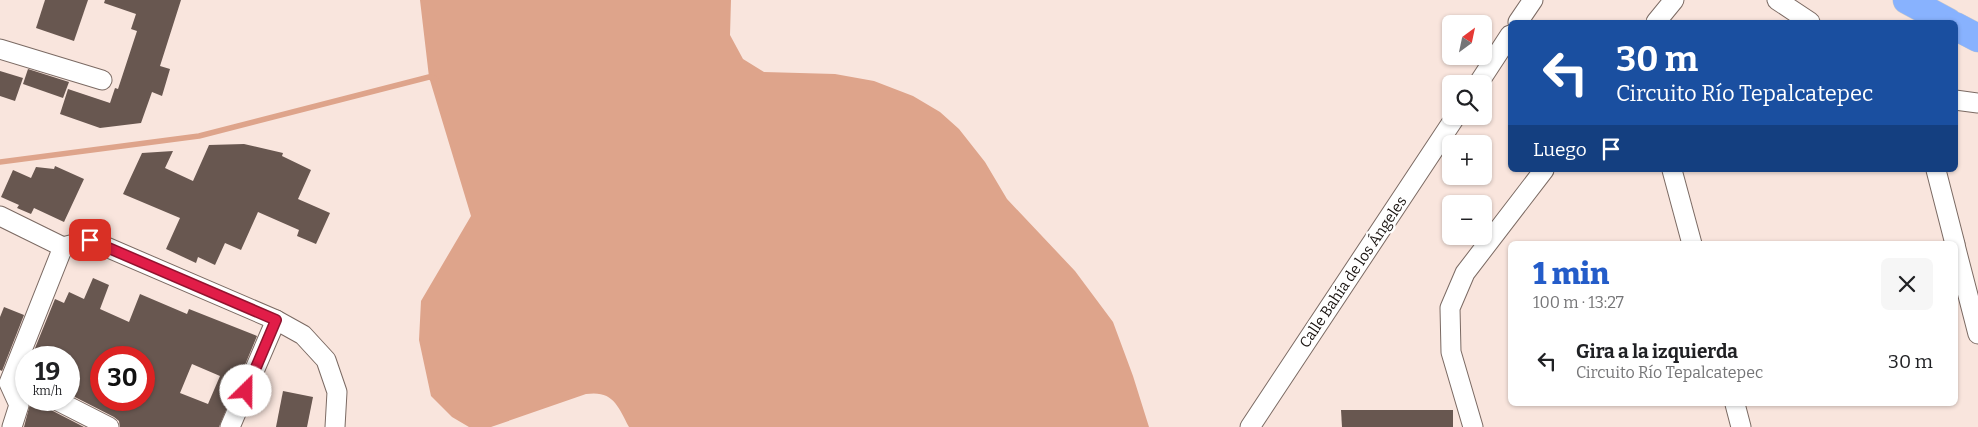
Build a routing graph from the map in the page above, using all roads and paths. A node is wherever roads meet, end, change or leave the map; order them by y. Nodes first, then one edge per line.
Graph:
1 (1533, 0) edge
2 (1674, 0) edge
3 (1777, 0) edge
4 (1907, 0) edge
5 (1519, 20) edge
6 (1658, 20) edge
7 (1807, 20) edge
8 (1944, 20) edge
9 (1958, 28) edge
10 (1508, 38) edge
11 (1978, 38) edge
12 (0, 49) edge
13 (1484, 75) edge
14 (102, 80) dead end
15 (1958, 100) edge
16 (1978, 103) edge
17 (1450, 125) edge
18 (1542, 172) edge
19 (1673, 172) edge
20 (1937, 172) edge
21 (0, 216) edge
22 (1691, 241) edge
23 (1954, 241) edge
24 (59, 255) junction
25 (1958, 256) edge
26 (276, 320) junction
27 (1978, 334) edge
28 (23, 346) edge
29 (15, 368) edge
30 (15, 399) edge
31 (1736, 406) edge
32 (17, 411) edge
33 (78, 411) edge
34 (12, 427) edge
35 (109, 427) edge
36 (230, 427) edge
37 (335, 427) edge
38 (1250, 427) edge
39 (1473, 427) edge
40 (1741, 427) edge

1 - 5 street
2 - 6 street
3 - 7 street
4 - 8 highway
9 - 11 highway
10 - 13 street
12 - 14 street
15 - 16 street
17 - 38 street, Calle Bahía de los Ángeles
18 - 39 street
19 - 22 street
20 - 23 street
21 - 24 street
24 - 26 street
24 - 28 street
25 - 27 street
26 - 36 street
26 - 37 street
29 - 30 street
31 - 40 street
32 - 34 street
33 - 35 street

